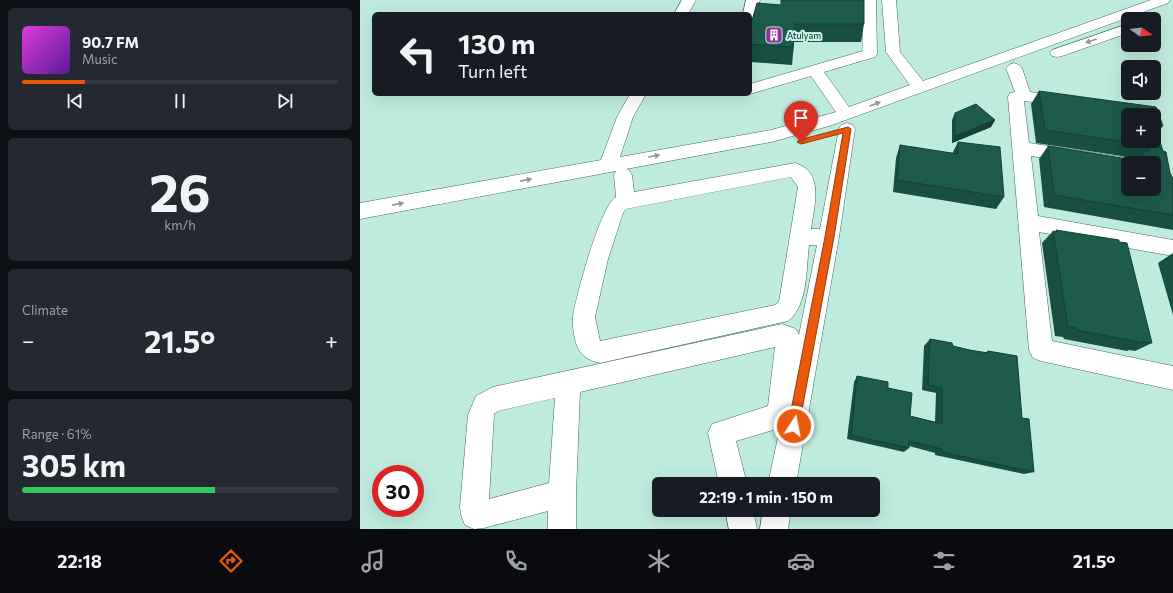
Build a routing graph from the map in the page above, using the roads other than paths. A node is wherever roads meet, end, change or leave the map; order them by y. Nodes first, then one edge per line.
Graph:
1 (689, 0) edge
2 (753, 0) edge
3 (869, 0) edge
4 (889, 0) edge
5 (1123, 0) edge
6 (1163, 0) edge
7 (1139, 8) junction
8 (682, 12) edge
9 (750, 12) edge
10 (1146, 12) edge
11 (1121, 30) edge
12 (1014, 68) junction
13 (815, 71) junction
14 (752, 88) edge
15 (920, 88) junction
16 (637, 96) edge
17 (1024, 96) junction
18 (1079, 103) edge
19 (847, 122) junction
20 (1021, 148) junction
21 (1121, 163) edge
22 (616, 170) junction
23 (626, 201) junction
24 (360, 211) edge
25 (1028, 222) junction
26 (360, 224) edge
27 (800, 237) junction
28 (829, 237) junction
29 (1173, 248) edge
30 (1173, 378) edge
31 (568, 383) junction
32 (788, 414) junction
33 (731, 477) edge
34 (783, 477) edge
35 (562, 493) junction
36 (740, 517) edge
37 (777, 517) edge
38 (562, 529) edge
39 (743, 529) edge
40 (774, 529) edge

1 - 8 street
2 - 9 street
3 - 13 street
4 - 15 street
5 - 7 street
6 - 7 street
7 - 10 street
7 - 15 street
11 -> 12 street
12 - 17 street
12 - 19 street
13 - 14 street
13 - 19 street
19 -> 15 street
16 - 22 street
17 - 18 street
17 - 20 street
19 - 22 street
19 - 28 street
20 - 21 street
20 - 25 street
22 - 23 street
24 -> 22 street
22 - 26 street
23 - 27 street
23 - 27 street
25 - 29 street
25 - 30 street
27 - 28 street
28 - 32 street
31 - 32 street
31 - 35 street
31 - 35 street
32 - 33 street
32 - 34 street
35 - 38 street
36 - 39 street
37 - 40 street

